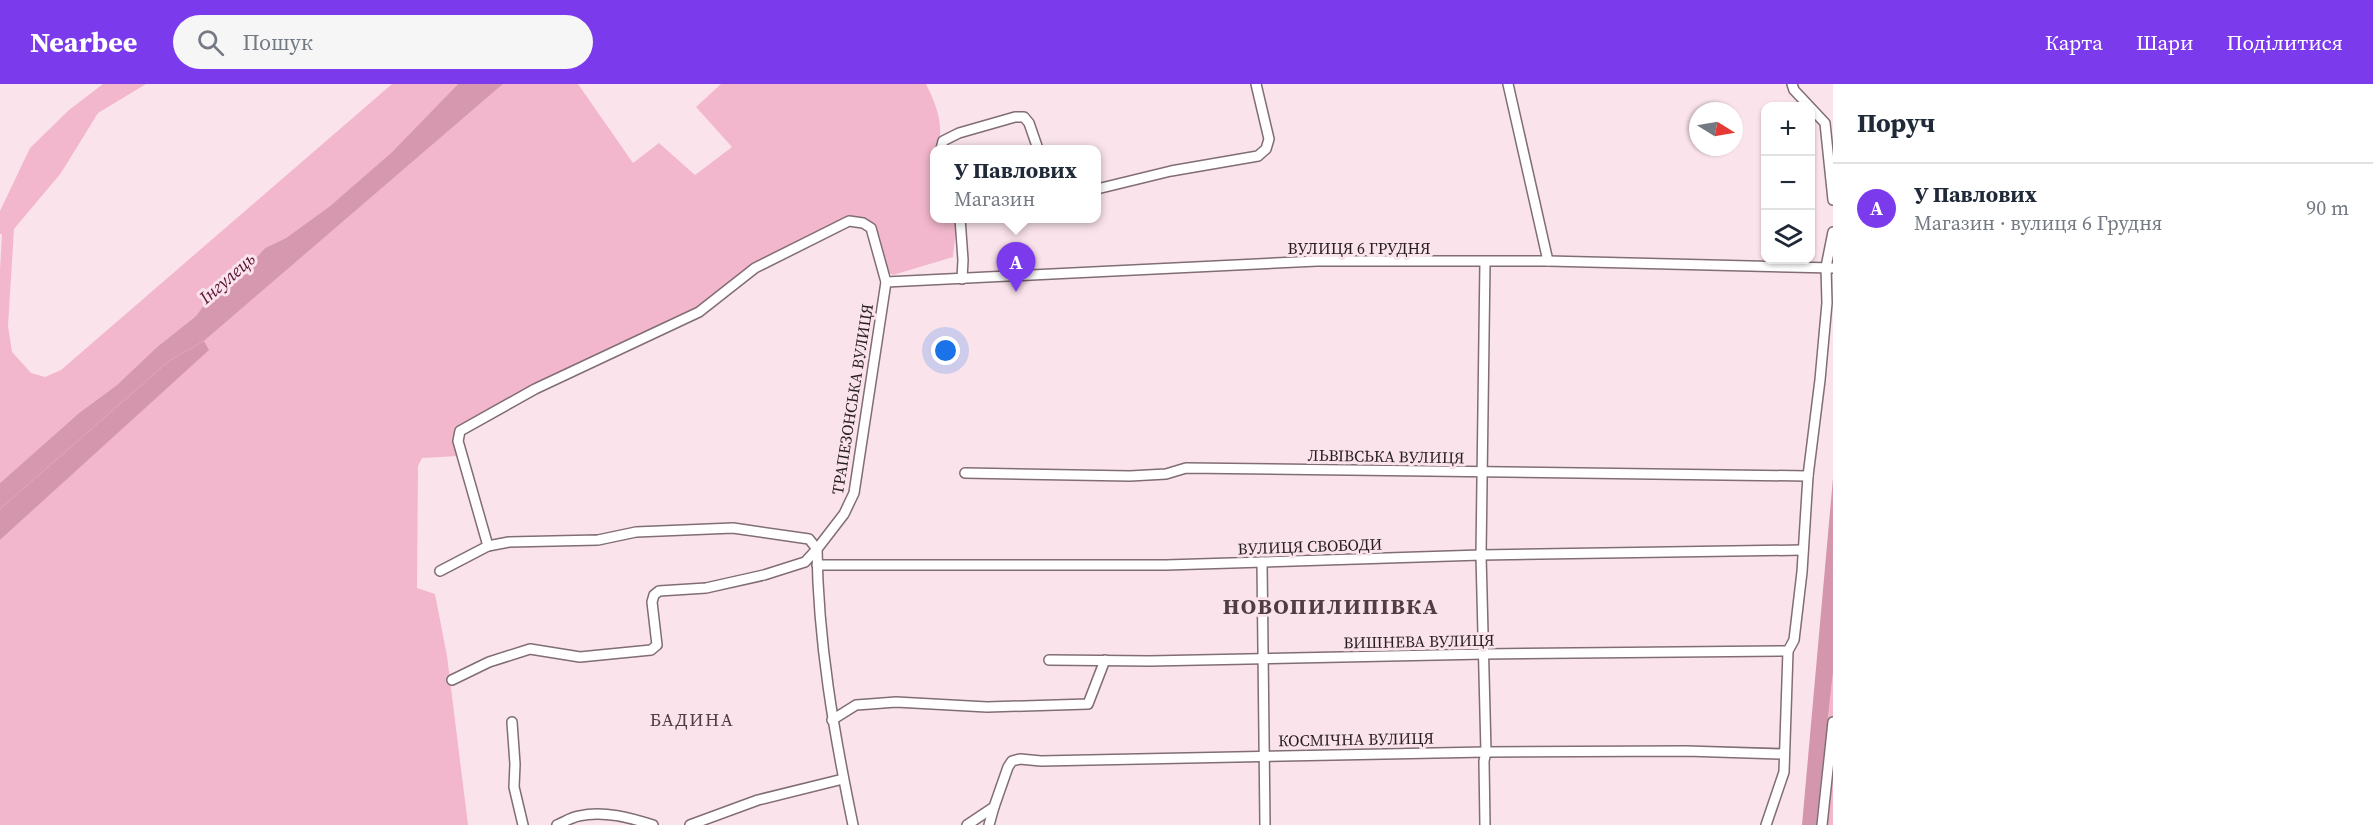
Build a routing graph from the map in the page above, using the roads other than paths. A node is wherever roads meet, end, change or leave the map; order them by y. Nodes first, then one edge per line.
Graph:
1 (1256, 84) edge
2 (1508, 84) edge
3 (1792, 84) edge
4 (942, 145) edge
5 (1036, 145) edge
6 (1101, 188) edge
7 (1833, 200) edge
8 (960, 223) edge
9 (1833, 232) edge
10 (1548, 261) junction
11 (1485, 262) junction
12 (1830, 268) edge
13 (962, 279) junction
14 (886, 282) junction
15 (1484, 472) junction
16 (965, 473) dead end
17 (1808, 476) junction
18 (488, 546) junction
19 (817, 549) junction
20 (1803, 550) junction
21 (1481, 555) junction
22 (1262, 562) junction
23 (817, 565) junction
24 (440, 571) dead end
25 (1788, 651) junction
26 (1484, 654) junction
27 (1264, 658) junction
28 (1049, 660) dead end
29 (1105, 660) junction
30 (452, 680) dead end
31 (832, 720) junction
32 (512, 722) dead end
33 (1833, 722) edge
34 (1486, 752) junction
35 (1784, 754) junction
36 (1265, 756) junction
37 (843, 779) junction
38 (994, 807) junction
39 (523, 825) edge
40 (557, 825) edge
41 (653, 825) edge
42 (690, 825) edge
43 (853, 825) edge
44 (967, 825) edge
45 (989, 825) edge
46 (1265, 825) edge
47 (1485, 825) edge
48 (1766, 825) edge
49 (1822, 825) edge

1 - 6 street
2 - 10 street
3 - 7 street
4 - 5 street
8 - 13 street
9 - 12 street
10 - 11 street, ВУЛИЦЯ 6 ГРУДНЯ
10 - 12 street, ВУЛИЦЯ 6 ГРУДНЯ
11 - 13 street, ВУЛИЦЯ 6 ГРУДНЯ
11 - 15 street
12 - 17 street
13 - 14 street, ВУЛИЦЯ 6 ГРУДНЯ
14 - 18 street, ТРАПЕЗОНСЬКА ВУЛИЦЯ
14 - 19 street, ТРАПЕЗОНСЬКА ВУЛИЦЯ
15 - 16 street, ЛЬВІВСЬКА ВУЛИЦЯ
15 - 17 street, ЛЬВІВСЬКА ВУЛИЦЯ
15 - 21 street
17 - 20 street
18 - 19 street
18 - 24 street
19 - 23 street
19 - 30 street, ТРАПЕЗОНСЬКА ВУЛИЦЯ
20 - 21 street, ВУЛИЦЯ СВОБОДИ
20 - 25 street
21 - 22 street, ВУЛИЦЯ СВОБОДИ
21 - 26 street
22 - 23 street, ВУЛИЦЯ СВОБОДИ
22 - 27 street
23 - 31 street
25 - 26 street, ВИШНЕВА ВУЛИЦЯ
25 - 35 street
26 - 27 street, ВИШНЕВА ВУЛИЦЯ
26 - 34 street
27 - 29 street, ВИШНЕВА ВУЛИЦЯ
27 - 36 street
28 - 29 street, ВИШНЕВА ВУЛИЦЯ
29 - 31 street
31 - 37 street
32 - 39 street
33 - 49 street
34 - 35 street, КОСМІЧНА ВУЛИЦЯ
34 - 36 street, КОСМІЧНА ВУЛИЦЯ
34 - 47 street
35 - 48 street
36 - 38 street, КОСМІЧНА ВУЛИЦЯ
36 - 46 street
37 - 42 street
37 - 43 street
38 - 44 street
38 - 45 street, КОСМІЧНА ВУЛИЦЯ
40 - 41 street

